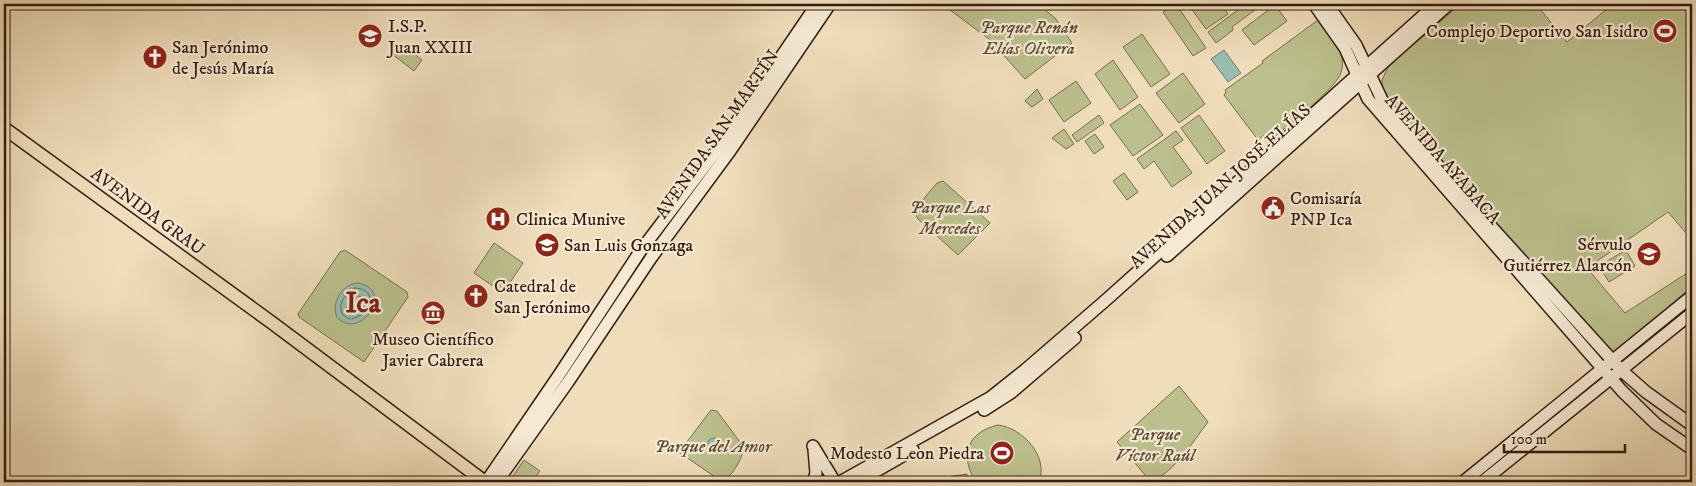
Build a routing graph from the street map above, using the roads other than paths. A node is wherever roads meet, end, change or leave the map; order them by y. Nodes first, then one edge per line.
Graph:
1 (818, 4) edge
2 (830, 4) edge
3 (1314, 4) edge
4 (1328, 4) edge
5 (1436, 4) edge
6 (1449, 4) edge
7 (1350, 46) junction
8 (1386, 48) junction
9 (1387, 60) junction
10 (1368, 71) junction
11 (1359, 79) junction
12 (1337, 98) junction
13 (1368, 100) junction
14 (1383, 102) junction
15 (4, 128) edge
16 (1692, 296) edge
17 (1692, 313) edge
18 (1608, 365) junction
19 (1616, 374) junction
20 (1009, 388) junction
21 (1692, 424) edge
22 (1692, 449) edge
23 (485, 482) edge
24 (498, 482) edge
25 (813, 482) edge
26 (836, 482) edge
27 (840, 482) edge
28 (857, 482) edge
29 (1463, 482) edge
30 (1482, 482) edge

1 - 23 street, AVENIDA SAN MARTÍN
2 - 24 street, AVENIDA SAN MARTÍN
3 - 7 street, AVENIDA AYABACA
4 - 7 street, AVENIDA AYABACA
5 - 8 street, AVENIDA JUAN JOSÉ ELÍAS
6 - 9 street, AVENIDA JUAN JOSÉ ELÍAS
7 - 8 street
7 - 10 street, AVENIDA AYABACA
7 - 11 street, AVENIDA AYABACA
7 - 12 street
8 - 10 street, AVENIDA JUAN JOSÉ ELÍAS
9 - 10 street, AVENIDA JUAN JOSÉ ELÍAS
9 - 14 street
10 - 11 street, AVENIDA JUAN JOSÉ ELÍAS
10 - 14 street, AVENIDA AYABACA
11 - 12 street, AVENIDA JUAN JOSÉ ELÍAS
11 - 13 street, AVENIDA AYABACA
12 - 13 street
12 - 20 street, AVENIDA JUAN JOSÉ ELÍAS
13 - 18 street, AVENIDA AYABACA
14 - 18 street, AVENIDA AYABACA
15 - 23 main road, AVENIDA GRAU
16 - 18 street
17 - 19 street
18 - 19 street, AVENIDA AYABACA
18 - 29 street
19 - 21 street, AVENIDA AYABACA
19 - 22 street, AVENIDA AYABACA
19 - 30 street
20 - 27 street
20 - 28 street
25 - 26 street

